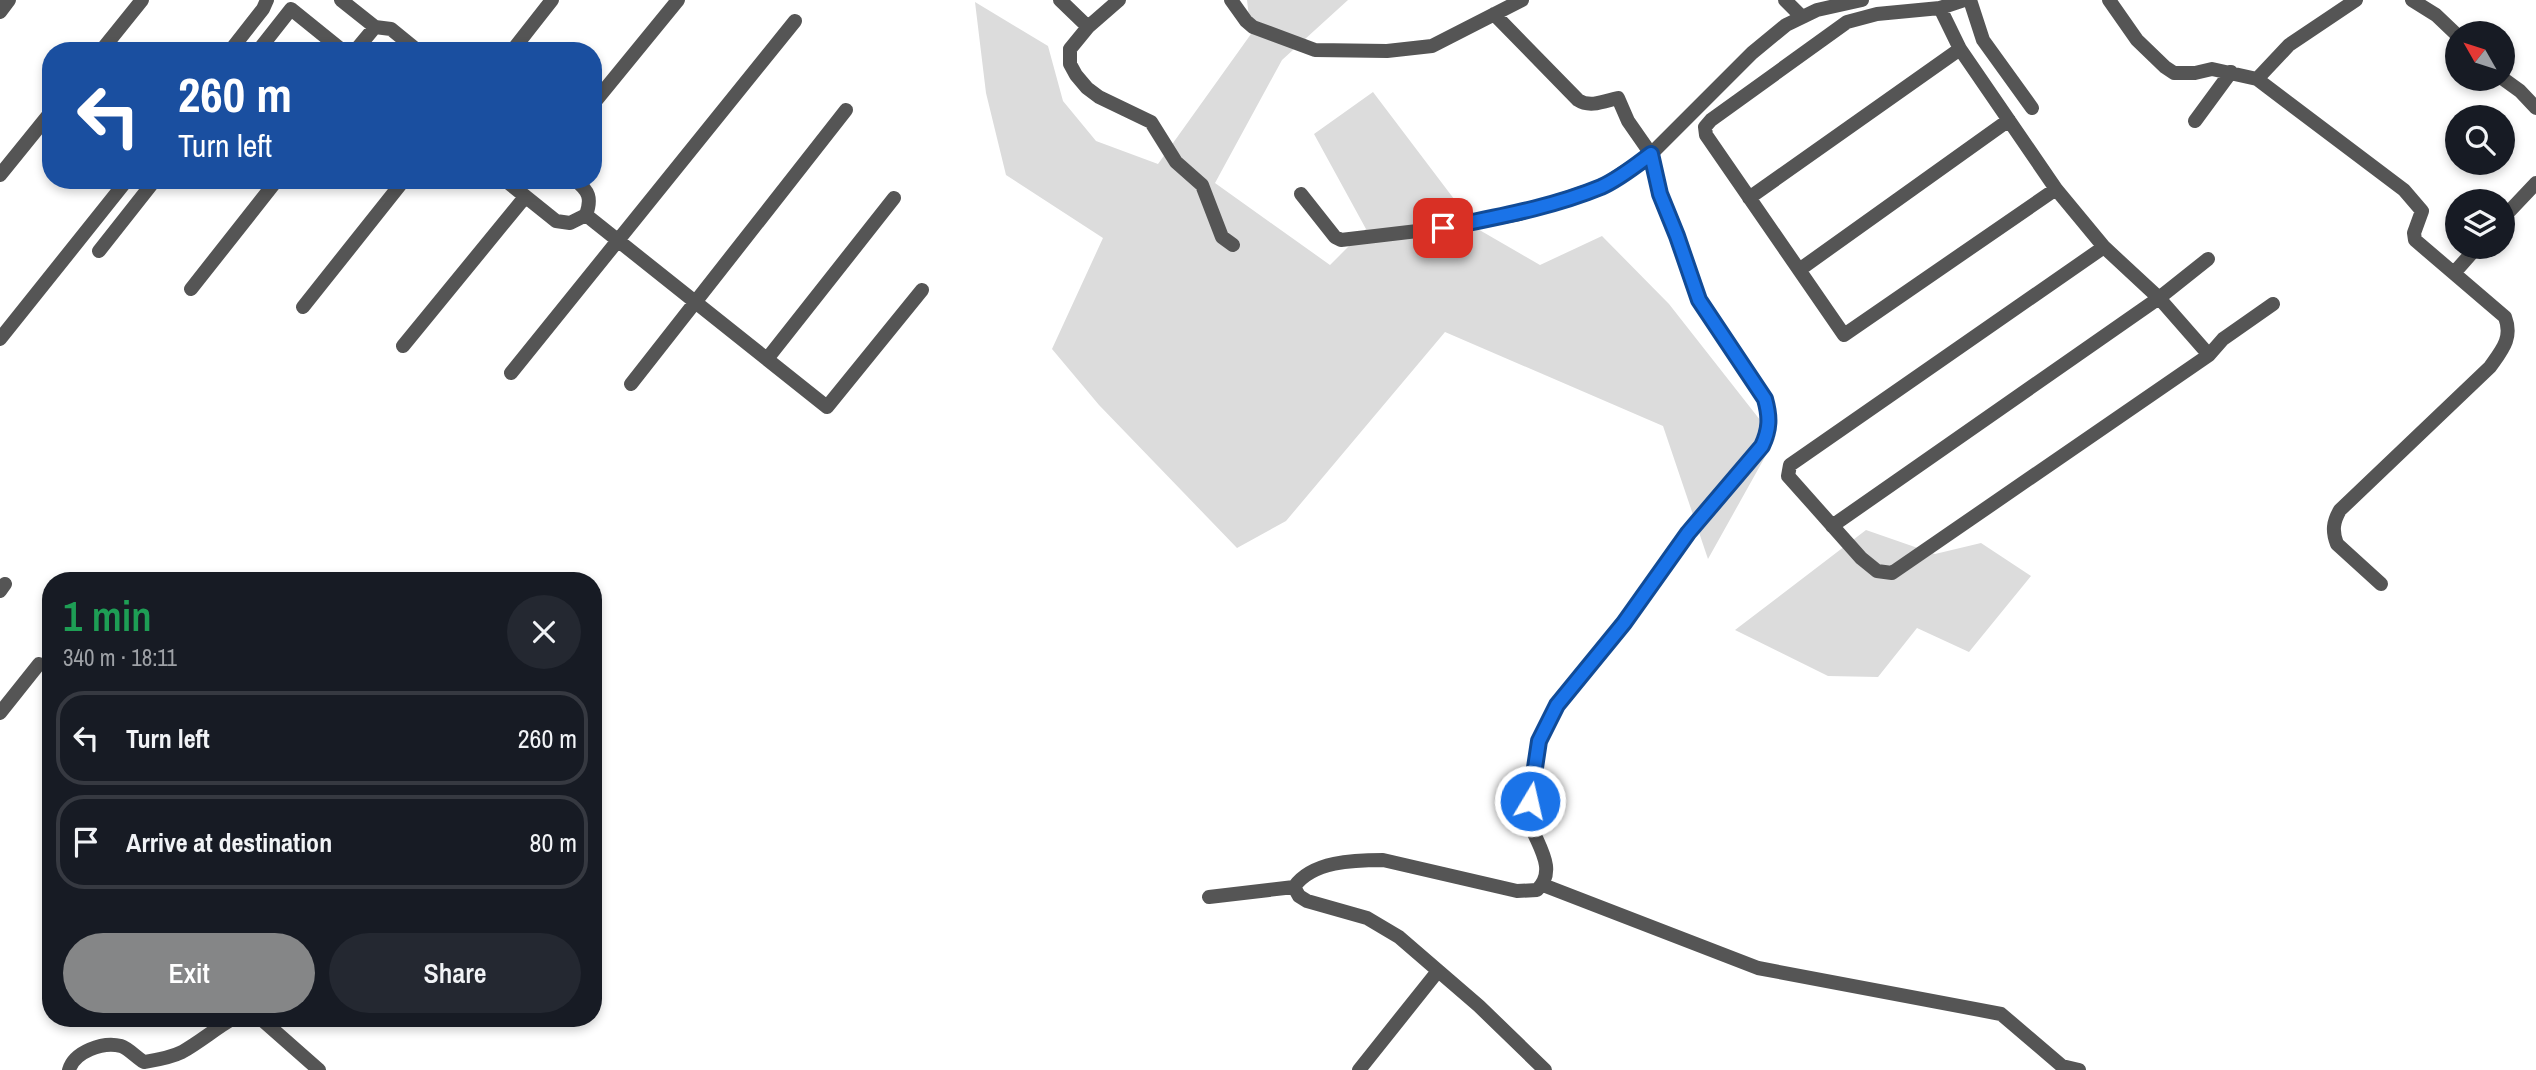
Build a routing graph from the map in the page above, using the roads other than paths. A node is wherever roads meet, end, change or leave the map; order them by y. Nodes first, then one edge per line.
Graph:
1 (9, 0) edge
2 (142, 0) edge
3 (267, 0) edge
4 (341, 0) edge
5 (552, 0) edge
6 (678, 0) edge
7 (1060, 0) edge
8 (1119, 0) edge
9 (1231, 0) edge
10 (1522, 0) edge
11 (1785, 0) edge
12 (1862, 0) edge
13 (1964, 0) edge
14 (1969, 0) edge
15 (2109, 0) edge
16 (2356, 0) edge
17 (2412, 0) edge
18 (2337, 5) edge
19 (1501, 7) edge
20 (1940, 8) junction
21 (0, 12) edge
22 (1801, 16) junction
23 (795, 21) dead end
24 (2445, 24) edge
25 (375, 27) junction
26 (1087, 27) junction
27 (108, 42) edge
28 (237, 42) edge
29 (265, 42) edge
30 (332, 42) edge
31 (362, 42) edge
32 (407, 42) edge
33 (519, 42) edge
34 (1960, 49) junction
35 (2231, 72) junction
36 (2257, 79) junction
37 (2515, 87) edge
38 (602, 93) edge
39 (2032, 108) dead end
40 (2536, 108) edge
41 (846, 110) dead end
42 (2009, 120) junction
43 (2195, 121) dead end
44 (42, 123) edge
45 (1651, 154) junction
46 (0, 175) edge
47 (2536, 183) edge
48 (120, 189) edge
49 (148, 189) edge
50 (270, 189) edge
51 (397, 189) edge
52 (516, 189) edge
53 (586, 189) edge
54 (2056, 189) junction
55 (1301, 194) dead end
56 (525, 197) junction
57 (894, 198) dead end
58 (1749, 198) junction
59 (2515, 205) edge
60 (586, 215) junction
61 (618, 240) junction
62 (1233, 245) dead end
63 (2104, 247) junction
64 (99, 251) dead end
65 (2208, 259) dead end
66 (2466, 259) edge
67 (1799, 270) junction
68 (2454, 272) junction
69 (191, 289) dead end
70 (922, 290) dead end
71 (2159, 298) junction
72 (695, 302) junction
73 (2273, 304) dead end
74 (303, 307) dead end
75 (0, 339) edge
76 (403, 346) dead end
77 (2209, 355) junction
78 (767, 359) junction
79 (511, 373) dead end
80 (631, 384) dead end
81 (1832, 526) junction
82 (2381, 584) dead end
83 (39, 663) dead end
84 (2, 707) edge
85 (1543, 885) junction
86 (1294, 887) junction
87 (1209, 897) dead end
88 (1438, 971) junction
89 (217, 1027) edge
90 (270, 1027) edge
91 (69, 1070) edge
92 (318, 1070) edge
93 (1359, 1070) edge
94 (1545, 1070) edge
95 (2079, 1070) edge

1 - 21 street
2 - 27 street
3 - 28 street
4 - 25 street
5 - 33 street
6 - 38 street
7 - 26 street
8 - 26 street
9 - 19 street
10 - 19 street
11 - 22 street
12 - 22 street
13 - 20 street
14 - 39 street
15 - 35 street
16 - 18 street
17 - 24 street
18 - 36 street
19 - 45 street
20 - 34 street
20 - 58 street
22 - 45 street
23 - 61 street
25 - 31 street
25 - 32 street
26 - 62 street
29 - 30 street
34 - 42 street
34 - 58 street
35 - 36 street
35 - 43 street
36 - 68 street
37 - 40 street
41 - 72 street
42 - 54 street
42 - 67 street
44 - 46 street
45 - 55 street
45 - 85 street
47 - 59 street
48 - 75 street
49 - 64 street
50 - 69 street
51 - 74 street
52 - 56 street
53 - 60 street
54 - 63 street
54 - 67 street
56 - 60 street
56 - 76 street
57 - 78 street
58 - 67 street
60 - 61 street
61 - 72 street
61 - 79 street
63 - 71 street
63 - 81 street
65 - 71 street
66 - 68 street
68 - 82 street
70 - 78 street
71 - 77 street
71 - 81 street
72 - 78 street
72 - 80 street
73 - 77 street
77 - 81 street
83 - 84 street
85 - 86 street
85 - 95 street
86 - 87 street
86 - 88 street
88 - 93 street
88 - 94 street
89 - 91 street
90 - 92 street

